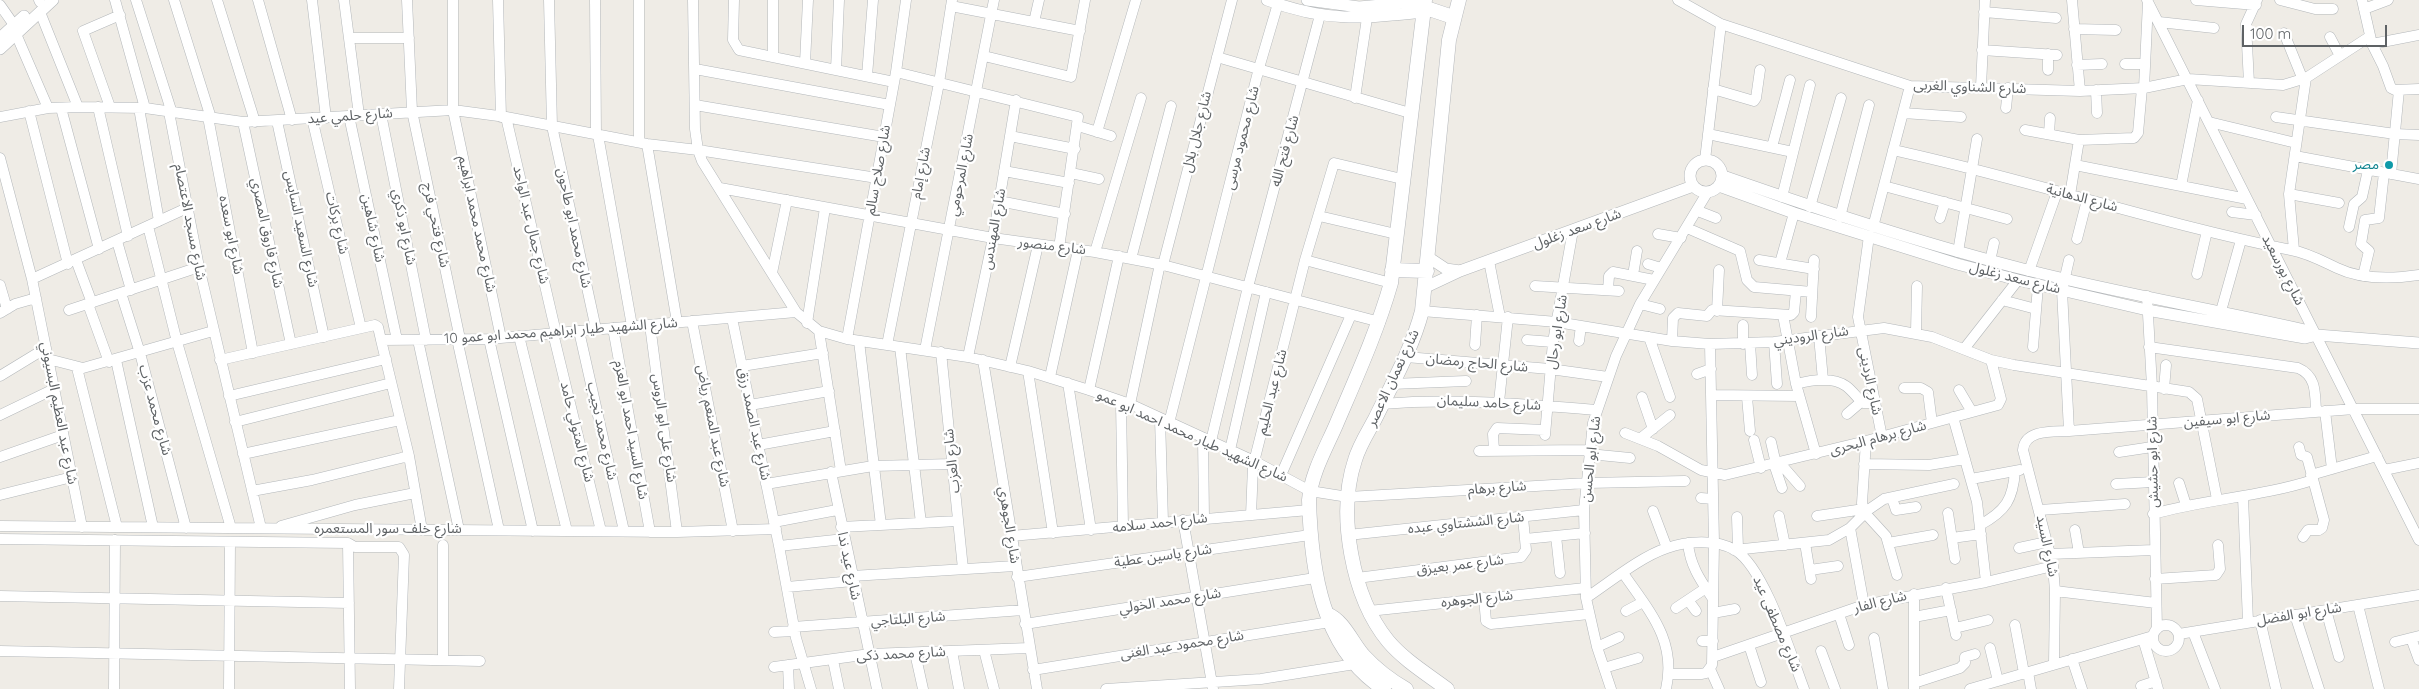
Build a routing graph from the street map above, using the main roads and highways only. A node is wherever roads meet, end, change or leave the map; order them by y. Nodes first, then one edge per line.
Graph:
1 (1459, 0) edge
2 (1424, 5) edge
3 (1453, 17) junction
4 (1427, 271) junction
5 (1391, 277) junction
6 (1329, 618) junction
7 (1395, 687) edge
8 (1447, 689) edge

1 - 3 main road, شارع نعمان الاعصر
2 - 3 main road
2 - 5 main road
3 - 4 main road, شارع نعمان الاعصر
4 - 5 main road
4 - 8 main road, شارع نعمان الاعصر
5 - 6 main road
6 - 7 main road
6 - 7 main road

